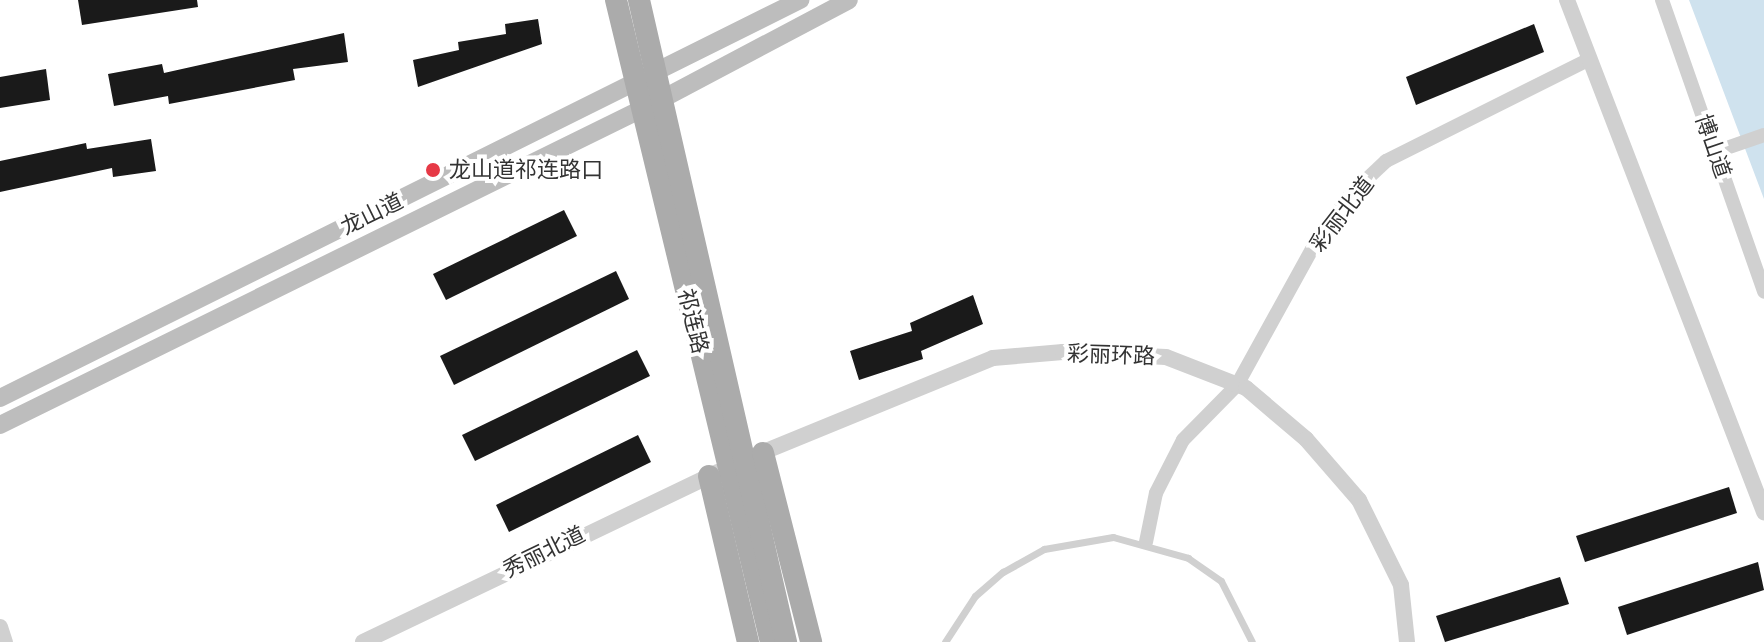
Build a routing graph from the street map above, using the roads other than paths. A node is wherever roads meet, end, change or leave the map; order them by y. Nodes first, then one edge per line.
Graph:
1 (616, 0) edge
2 (639, 0) edge
3 (800, 0) edge
4 (849, 0) edge
5 (1567, 0) edge
6 (1662, 0) edge
7 (1590, 59) junction
8 (657, 71) junction
9 (636, 82) junction
10 (664, 98) junction
11 (642, 109) junction
12 (1764, 135) edge
13 (1715, 152) junction
14 (1764, 292) edge
15 (1237, 385) junction
16 (0, 398) edge
17 (0, 425) edge
18 (737, 464) junction
19 (1764, 512) edge
20 (1146, 542) junction
21 (0, 627) edge
22 (5, 642) edge
23 (363, 642) edge
24 (748, 642) edge
25 (771, 642) edge
26 (786, 642) edge
27 (811, 642) edge
28 (945, 642) edge
29 (1252, 642) edge
30 (1407, 642) edge

1 - 9 main road, 祁连路
2 - 8 main road, 祁连路
3 - 8 main road, 龙山道
4 - 10 main road, 龙山道
5 - 7 street
6 - 13 street, 博山道
7 - 15 street, 彩丽北道
7 - 19 street
8 - 9 main road, 龙山道
8 - 10 main road, 祁连路
9 - 11 main road, 祁连路
9 - 16 main road, 龙山道
10 - 11 main road, 龙山道
10 - 18 main road, 祁连路
11 - 17 main road, 龙山道
11 - 18 main road, 祁连路
12 - 13 street
13 - 14 street, 博山道
15 - 18 street, 彩丽环路
15 - 20 street, 彩丽北道
15 - 30 street, 彩丽环路
18 - 23 street, 秀丽北道
18 - 24 main road
18 - 25 main road, 祁连路
18 - 26 main road, 祁连路
18 - 27 main road
20 - 28 lane
20 - 29 lane
21 - 22 street

